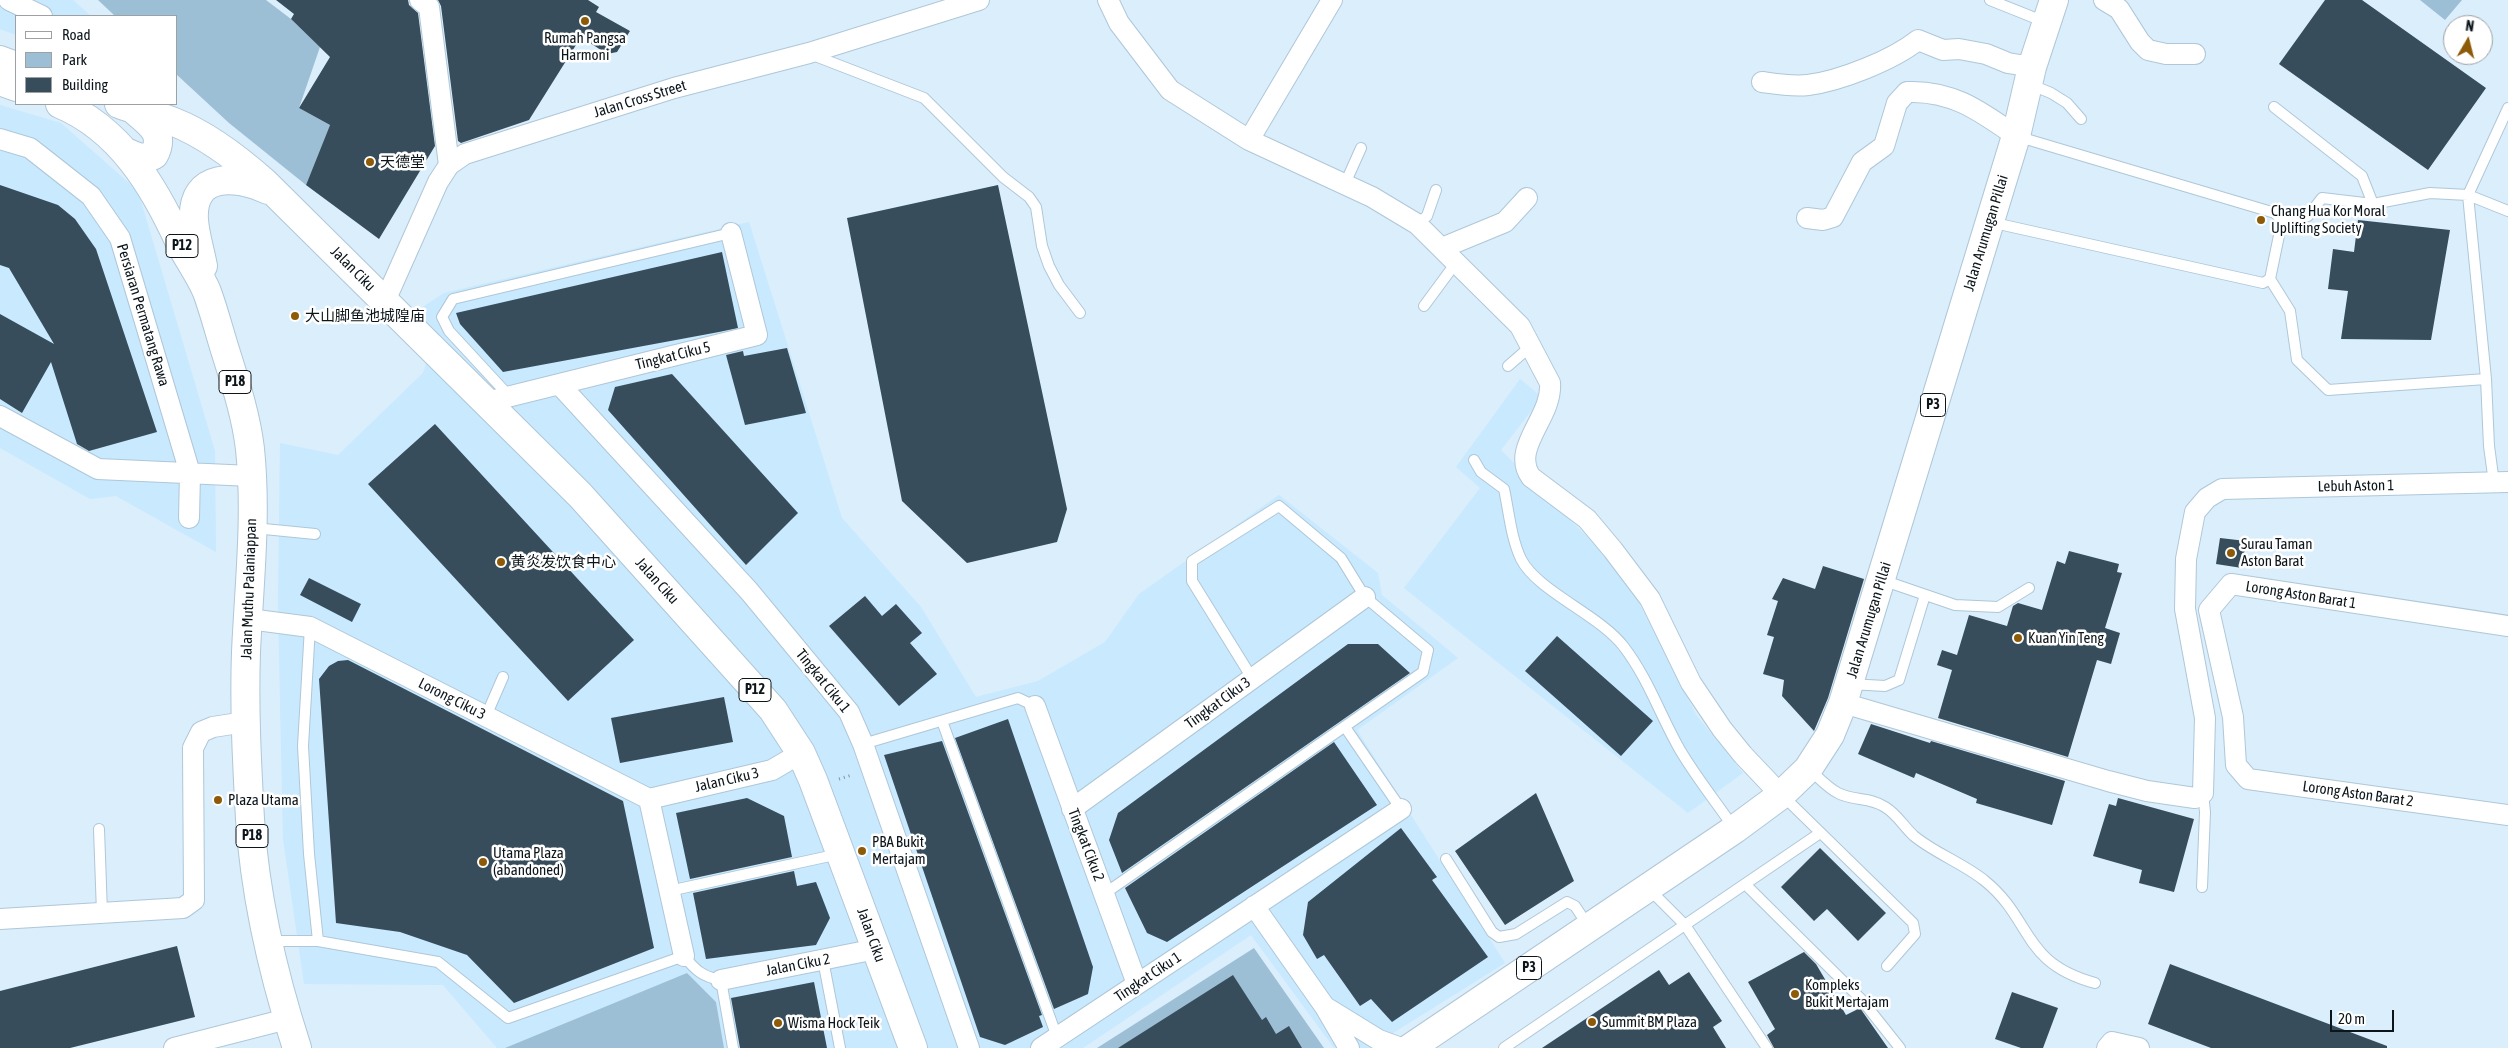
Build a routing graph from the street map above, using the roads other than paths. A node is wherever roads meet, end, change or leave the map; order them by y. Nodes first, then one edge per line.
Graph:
1 (10, 0) edge
2 (420, 0) edge
3 (979, 0) edge
4 (1108, 0) edge
5 (1332, 0) edge
6 (1990, 0) edge
7 (2104, 0) edge
8 (2050, 11) edge
9 (40, 15) edge
10 (809, 53) junction
11 (2195, 54) dead end
12 (0, 60) edge
13 (15, 66) edge
14 (2030, 75) junction
15 (0, 81) edge
16 (1762, 82) dead end
17 (15, 87) edge
18 (62, 105) edge
19 (126, 106) edge
20 (2274, 107) dead end
21 (2508, 108) edge
22 (2081, 118) dead end
23 (2016, 136) junction
24 (0, 139) edge
25 (1249, 140) junction
26 (1362, 148) dead end
27 (126, 152) junction
28 (449, 165) junction
29 (1342, 183) junction
30 (1436, 190) dead end
31 (278, 195) junction
32 (2468, 195) junction
33 (1527, 198) dead end
34 (2373, 204) junction
35 (2508, 211) edge
36 (1807, 218) dead end
37 (1989, 222) junction
38 (2282, 222) junction
39 (1417, 224) junction
40 (731, 233) joint
41 (1442, 248) junction
42 (1455, 264) junction
43 (2270, 279) junction
44 (206, 290) junction
45 (385, 301) junction
46 (1424, 306) dead end
47 (1080, 313) dead end
48 (1531, 346) junction
49 (1508, 366) dead end
50 (2486, 379) junction
51 (559, 384) junction
52 (498, 399) junction
53 (0, 416) edge
54 (1474, 460) dead end
55 (190, 474) junction
56 (251, 476) junction
57 (2501, 482) edge
58 (189, 518) dead end
59 (252, 527) junction
60 (315, 534) dead end
61 (1881, 580) junction
62 (2029, 588) dead end
63 (1925, 595) junction
64 (1364, 598) junction
65 (248, 619) junction
66 (2508, 626) edge
67 (310, 627) junction
68 (503, 677) dead end
69 (1252, 678) junction
70 (1846, 693) junction
71 (1035, 706) joint
72 (486, 716) junction
73 (942, 721) junction
74 (245, 722) junction
75 (1345, 727) junction
76 (2233, 742) joint
77 (863, 744) junction
78 (801, 753) junction
79 (1808, 769) junction
80 (2203, 792) junction
81 (1781, 795) junction
82 (649, 799) junction
83 (1072, 809) junction
84 (1401, 809) joint
85 (2508, 815) edge
86 (99, 829) dead end
87 (1735, 829) junction
88 (1820, 833) junction
89 (840, 853) junction
90 (1446, 859) dead end
91 (1745, 884) junction
92 (2202, 887) dead end
93 (1648, 888) junction
94 (669, 891) junction
95 (1104, 894) junction
96 (1254, 906) junction
97 (102, 913) junction
98 (0, 919) edge
99 (1685, 925) junction
100 (1590, 927) junction
101 (268, 941) junction
102 (318, 941) junction
103 (876, 949) junction
104 (684, 956) junction
105 (823, 960) junction
106 (1887, 966) dead end
107 (720, 980) junction
108 (2095, 983) dead end
109 (1136, 984) junction
110 (1325, 1007) junction
111 (287, 1019) junction
112 (1049, 1043) edge
113 (2110, 1045) edge
114 (174, 1048) edge
115 (296, 1048) edge
116 (734, 1048) edge
117 (840, 1048) edge
118 (913, 1048) edge
119 (969, 1048) edge
120 (1349, 1048) edge
121 (1401, 1048) edge
122 (1410, 1048) edge
123 (1504, 1048) edge
124 (1767, 1048) edge
125 (1900, 1048) edge
126 (2139, 1048) edge

1 - 9 street
2 - 28 street
3 - 10 street, Jalan Cross Street
4 - 25 street
5 - 25 street
6 - 8 lane
7 - 11 street
8 - 14 main road, Jalan Arumugan Pillai / P3
10 - 28 street, Jalan Cross Street
10 - 47 lane
12 - 13 main road
14 - 16 street
14 - 22 lane
14 - 23 main road, Jalan Arumugan Pillai / P3
15 - 17 main road
18 - 27 main road, P12
19 - 27 main road
19 - 31 main road, P12
20 - 34 lane
21 - 32 lane
23 - 36 street
23 - 37 main road, Jalan Arumugan Pillai / P3
23 - 38 lane
24 - 55 street, Persiaran Permatang Rawa
25 - 29 street
26 - 29 lane
27 - 44 main road, Jalan Muthu Palaniappan / P12
28 - 45 street, Jalan Cross Street
29 - 39 street
30 - 39 lane
31 - 44 main road
31 - 45 main road, Jalan Ciku / P12
32 - 34 lane
32 - 35 lane
32 - 50 lane
33 - 41 street
34 - 38 lane
37 - 43 lane
37 - 61 main road, Jalan Arumugan Pillai / P3
38 - 43 lane
39 - 41 street
40 - 51 street, Tingkat Ciku 5
40 - 52 lane
41 - 42 street
42 - 46 lane
42 - 48 street
43 - 50 lane
44 - 56 main road, Jalan Muthu Palaniappan / P18
45 - 52 main road, Jalan Ciku / P12
48 - 49 lane
48 - 81 street
50 - 57 lane
51 - 52 street, Tingkat Ciku 5
51 - 77 street, Tingkat Ciku 1
52 - 78 main road, Jalan Ciku / P12
53 - 55 street
54 - 87 lane
55 - 56 street
55 - 58 street, Persiaran Permatang Rawa
56 - 59 main road, Jalan Muthu Palaniappan / P18
57 - 80 street, Lebuh Aston 1
59 - 60 lane
59 - 65 main road, Jalan Muthu Palaniappan / P18
61 - 63 lane
61 - 70 main road, Jalan Arumugan Pillai / P3
62 - 63 lane
63 - 70 lane
64 - 69 street, Tingkat Ciku 3
64 - 69 lane
64 - 75 lane
65 - 67 street, Lorong Ciku 3
65 - 74 main road, Jalan Muthu Palaniappan / P18
66 - 76 street, Lorong Aston Barat 1
67 - 72 street, Lorong Ciku 3
67 - 102 lane
68 - 72 lane
69 - 83 street, Tingkat Ciku 3
70 - 79 main road, Jalan Arumugan Pillai / P3
70 - 80 street
71 - 73 lane
71 - 83 street, Tingkat Ciku 2
72 - 82 street, Lorong Ciku 3
73 - 77 lane
73 - 112 lane
74 - 97 street
74 - 101 main road, Jalan Muthu Palaniappan / P18
75 - 84 lane
75 - 95 lane
76 - 85 street, Lorong Aston Barat 2
77 - 119 street, Tingkat Ciku 1
78 - 82 street, Jalan Ciku 3
78 - 89 main road, Jalan Ciku / P12
79 - 81 main road, Jalan Arumugan Pillai / P3
79 - 108 lane
80 - 92 lane
81 - 87 main road, Jalan Arumugan Pillai / P3
81 - 88 lane
82 - 94 street
83 - 95 street, Tingkat Ciku 2
84 - 96 street, Tingkat Ciku 1
86 - 97 lane
87 - 93 main road, Jalan Arumugan Pillai / P3
88 - 91 lane
88 - 106 lane
89 - 94 lane
89 - 103 main road, Jalan Ciku / P12
90 - 100 lane
91 - 99 lane
91 - 125 lane
93 - 99 lane
93 - 100 main road, Jalan Arumugan Pillai / P3
94 - 104 street
95 - 109 street, Tingkat Ciku 2
96 - 109 street, Tingkat Ciku 1
96 - 110 street
97 - 98 street
99 - 123 lane
99 - 124 lane
100 - 122 main road, Jalan Arumugan Pillai / P3
101 - 102 lane
101 - 111 main road, Jalan Muthu Palaniappan / P18
102 - 104 lane
103 - 105 street, Jalan Ciku 2
103 - 118 main road, Jalan Ciku / P12
104 - 107 lane
105 - 107 street, Jalan Ciku 2
105 - 117 lane
107 - 116 lane
109 - 112 street, Tingkat Ciku 1
110 - 120 street
110 - 121 street
111 - 114 street
111 - 115 main road, Jalan Muthu Palaniappan / P18
113 - 126 street

